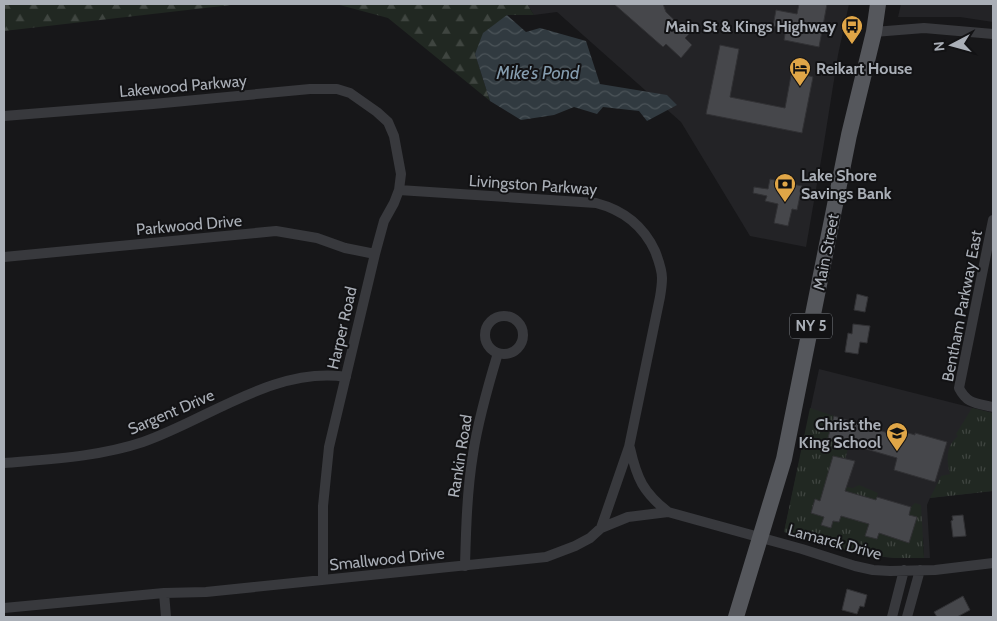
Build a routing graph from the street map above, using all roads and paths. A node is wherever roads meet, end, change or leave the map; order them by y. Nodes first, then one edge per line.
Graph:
1 (878, 4) edge
2 (885, 4) edge
3 (874, 32) junction
4 (993, 34) edge
5 (362, 101) joint
6 (4, 116) edge
7 (399, 190) junction
8 (993, 220) edge
9 (375, 254) junction
10 (4, 257) edge
11 (498, 353) dead end
12 (346, 377) junction
13 (993, 407) edge
14 (629, 447) junction
15 (4, 463) edge
16 (668, 512) junction
17 (601, 528) junction
18 (760, 538) junction
19 (993, 563) edge
20 (465, 566) junction
21 (904, 570) junction
22 (920, 570) junction
23 (324, 580) junction
24 (164, 593) junction
25 (4, 608) edge
26 (166, 617) edge
27 (736, 617) edge
28 (892, 617) edge
29 (907, 617) edge

1 - 3 main road, Main Street / NY 5
2 - 3 main road, Main Street / NY 5
3 - 4 street
3 - 18 main road, Main Street / NY 5
5 - 6 street, Lakewood Parkway
5 - 7 street, Harper Road
7 - 9 street, Harper Road
7 - 14 street, Livingston Parkway
8 - 13 street, Bentham Parkway East
9 - 10 street, Parkwood Drive
9 - 12 street, Harper Road
11 - 20 street, Rankin Road
12 - 15 street, Sargent Drive
12 - 23 street, Harper Road
14 - 16 street, Livingston Parkway
14 - 17 street, Livingston Parkway
16 - 17 street, Smallwood Drive
16 - 18 street, Smallwood Drive
17 - 20 street, Smallwood Drive
18 - 21 street, Lamarck Drive
18 - 27 main road, Main Street / NY 5
19 - 22 street, Lamarck Drive
20 - 23 street, Smallwood Drive
21 - 22 street, Lamarck Drive
21 - 28 street
22 - 29 street
23 - 24 street, Smallwood Drive
24 - 25 street, Smallwood Drive
24 - 26 street

